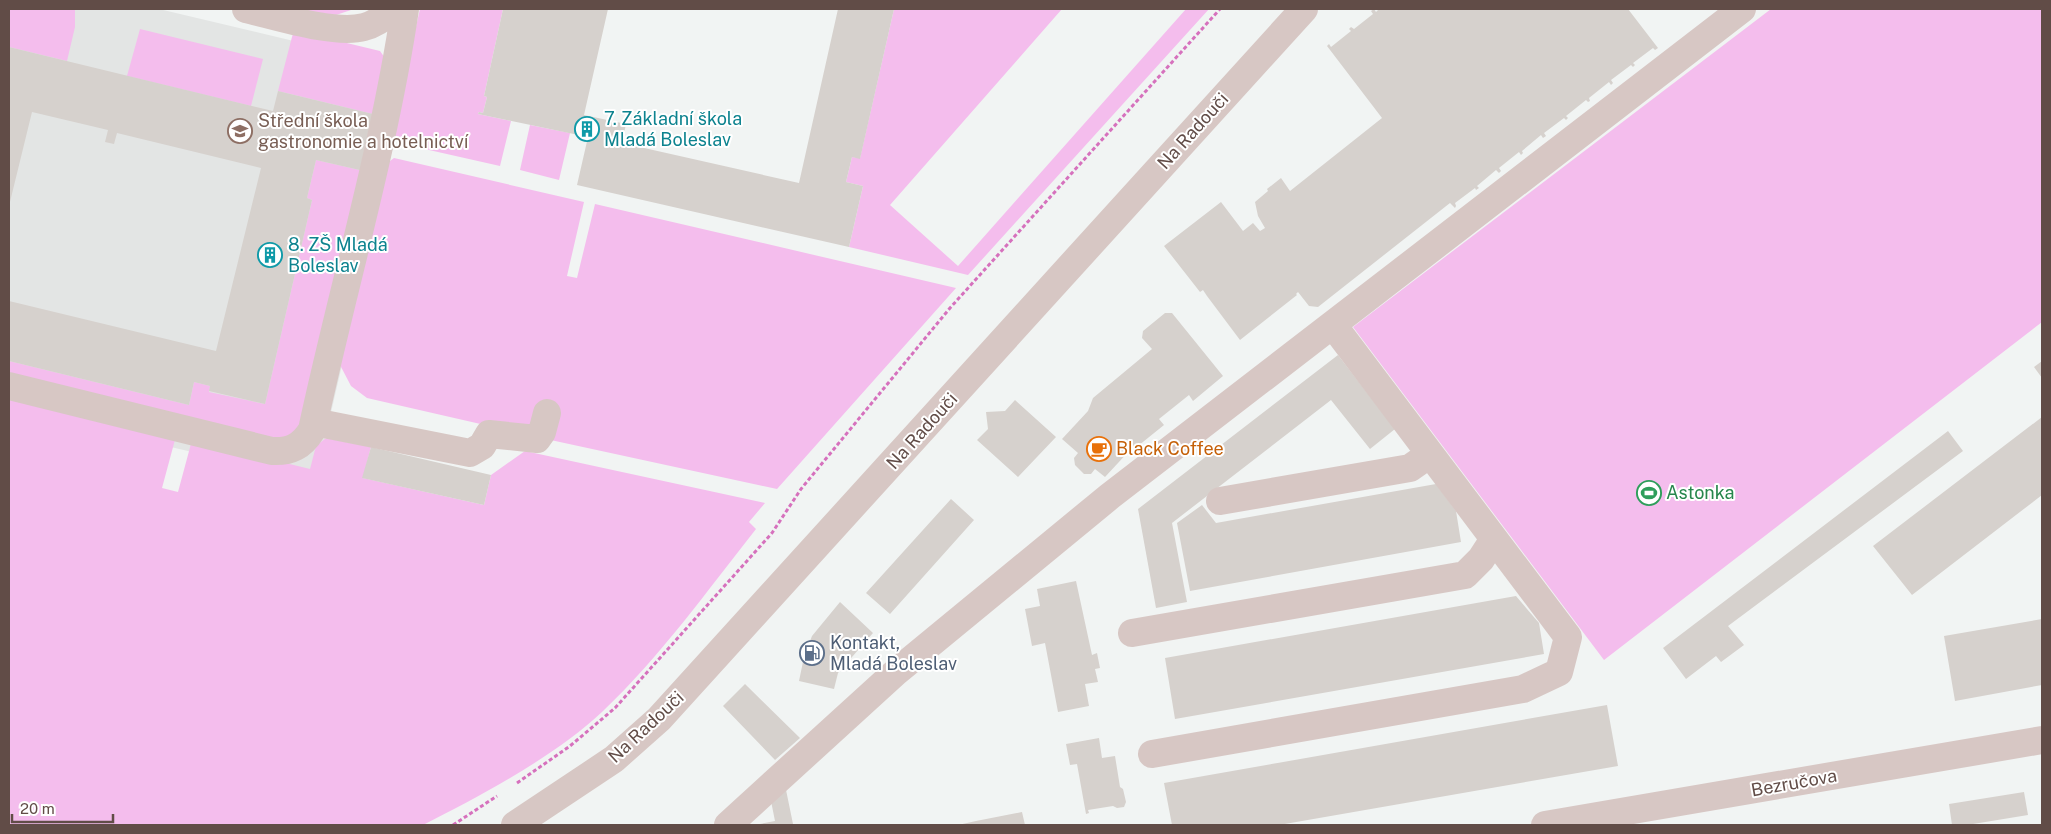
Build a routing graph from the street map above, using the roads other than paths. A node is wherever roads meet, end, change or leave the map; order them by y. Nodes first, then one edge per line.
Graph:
1 (246, 9) edge
2 (394, 9) edge
3 (406, 9) edge
4 (1304, 9) edge
5 (1742, 9) edge
6 (1333, 325) junction
7 (9, 386) edge
8 (547, 413) dead end
9 (314, 422) junction
10 (1430, 454) junction
11 (1220, 502) dead end
12 (1494, 539) junction
13 (1132, 633) dead end
14 (2042, 740) edge
15 (1152, 754) dead end
16 (515, 825) edge
17 (728, 825) edge
18 (1545, 825) edge

1 - 2 street
3 - 9 street
4 - 16 street, Na Radouči
5 - 6 street
6 - 10 street
6 - 17 street
7 - 9 street
8 - 9 street
10 - 11 street
10 - 12 street
12 - 13 street
12 - 15 street
14 - 18 street, Bezručova

